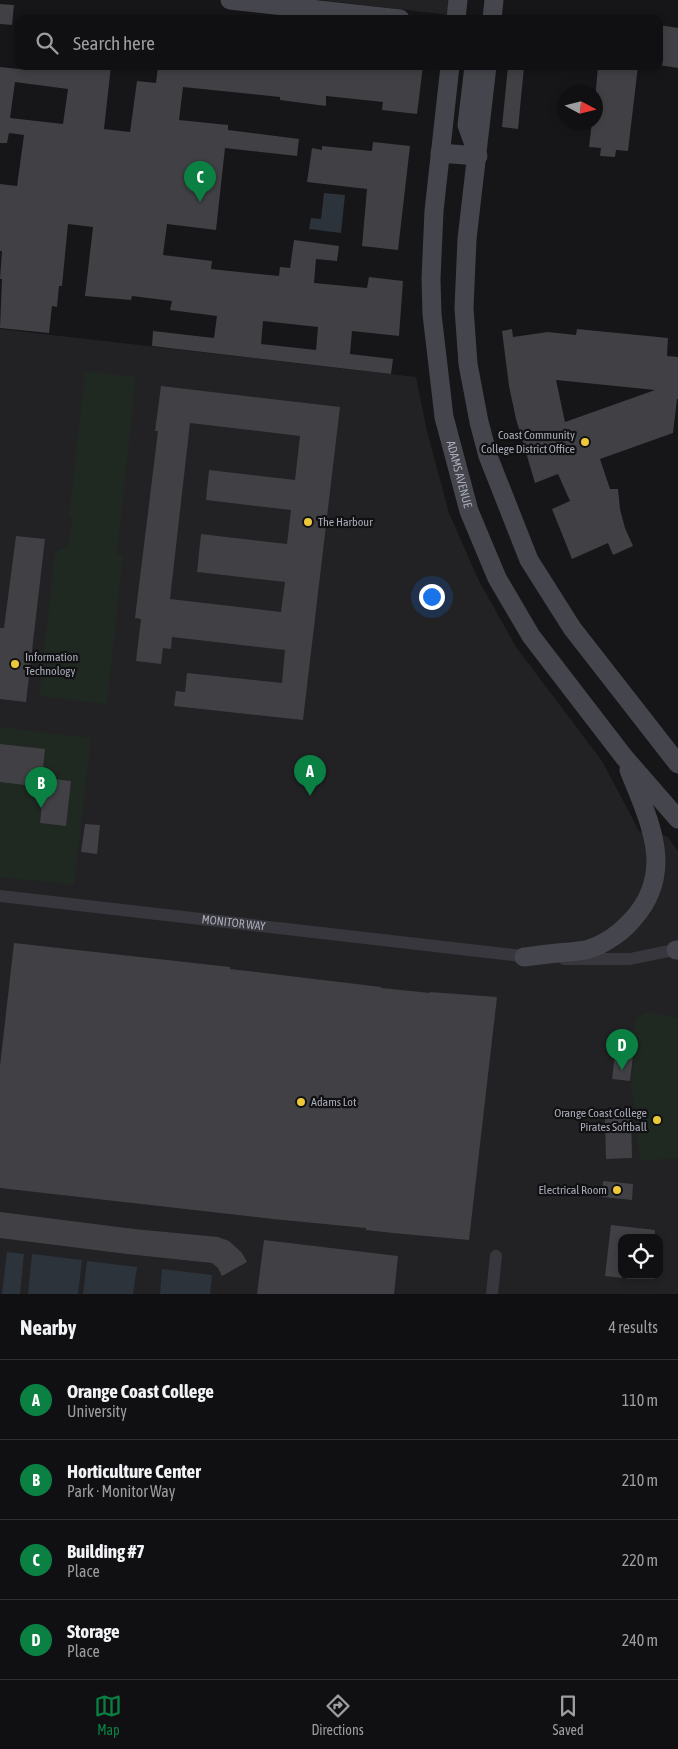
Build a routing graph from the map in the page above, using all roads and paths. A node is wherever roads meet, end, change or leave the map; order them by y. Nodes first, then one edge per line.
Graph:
1 (230, 0) edge
2 (458, 0) edge
3 (494, 0) edge
4 (364, 15) edge
5 (456, 15) edge
6 (492, 15) edge
7 (450, 70) edge
8 (474, 70) edge
9 (487, 70) edge
10 (440, 152) junction
11 (478, 156) junction
12 (468, 364) junction
13 (439, 369) junction
14 (624, 757) junction
15 (678, 764) edge
16 (678, 819) edge
17 (0, 896) edge
18 (677, 950) edge
19 (524, 957) junction
20 (496, 1256) dead end
21 (492, 1294) edge

1 - 4 main road
2 - 5 main road
3 - 6 main road
7 - 10 main road, ADAMS AVENUE
8 - 11 main road
9 - 11 main road
10 - 11 main road
10 - 13 main road, ADAMS AVENUE
11 - 12 main road
12 - 13 main road
12 - 15 main road
13 - 14 main road, ADAMS AVENUE
14 - 16 main road, ADAMS AVENUE
14 - 19 main road
17 - 19 street, MONITOR WAY
18 - 19 street, MONITOR WAY
20 - 21 street

